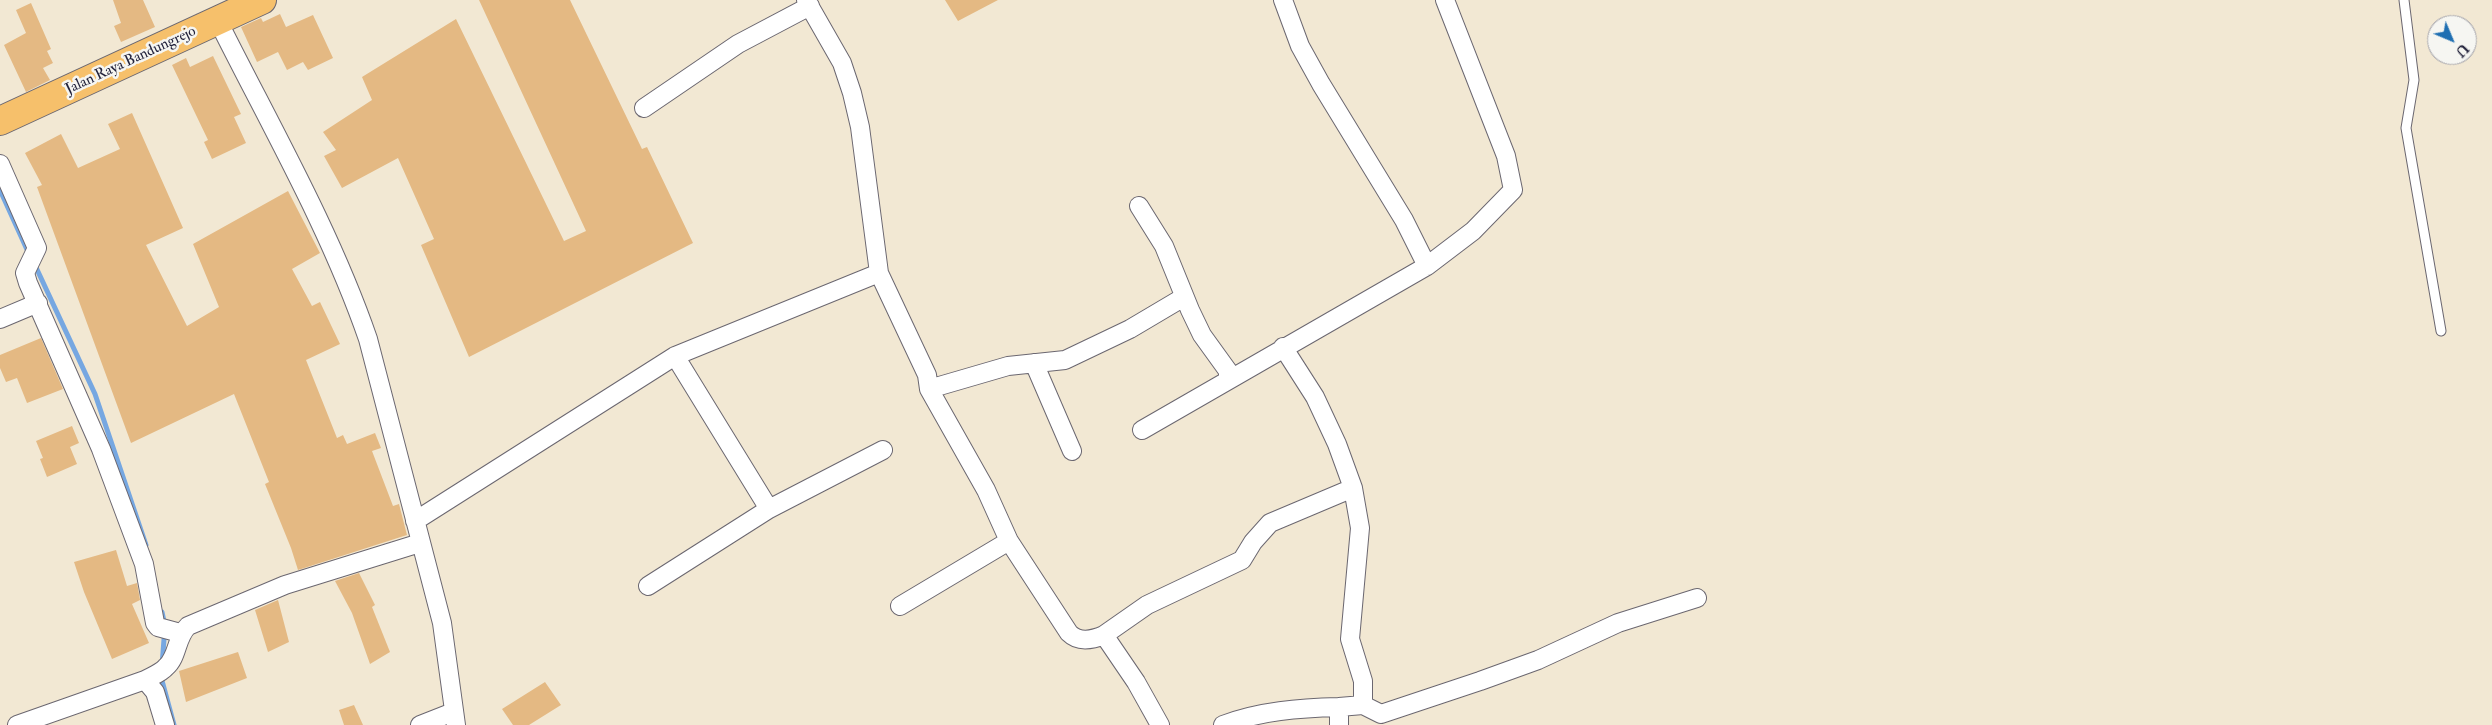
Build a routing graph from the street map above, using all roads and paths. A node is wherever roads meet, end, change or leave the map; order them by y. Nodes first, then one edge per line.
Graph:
1 (262, 0) edge
2 (1284, 0) edge
3 (1445, 0) edge
4 (2404, 0) edge
5 (808, 3) edge
6 (218, 20) junction
7 (644, 108) dead end
8 (0, 121) edge
9 (0, 164) edge
10 (1139, 206) dead end
11 (1427, 266) junction
12 (880, 273) junction
13 (1184, 297) junction
14 (38, 303) junction
15 (0, 319) edge
16 (2441, 331) dead end
17 (1283, 347) junction
18 (675, 356) junction
19 (1034, 363) junction
20 (1228, 379) junction
21 (929, 389) junction
22 (1142, 430) dead end
23 (883, 450) dead end
24 (1072, 451) dead end
25 (1353, 488) junction
26 (769, 509) junction
27 (415, 521) junction
28 (1009, 541) junction
29 (420, 543) junction
30 (648, 586) dead end
31 (1697, 598) dead end
32 (900, 606) dead end
33 (170, 630) junction
34 (1104, 635) junction
35 (156, 673) junction
36 (1363, 705) junction
37 (1339, 707) junction
38 (454, 718) edge
39 (17, 725) edge
40 (165, 725) edge
41 (420, 725) edge
42 (1160, 725) edge
43 (1223, 725) edge
44 (1340, 725) edge

1 - 6 main road, Jalan Raya Bandungrejo
2 - 11 street
3 - 11 street
4 - 16 lane
5 - 7 street
5 - 12 street
6 - 8 main road, Jalan Raya Bandungrejo
6 - 27 street
9 - 14 street
10 - 13 street
11 - 17 street
12 - 18 street
12 - 21 street
13 - 19 street
13 - 20 street
14 - 15 street
14 - 33 street
17 - 20 street
17 - 25 street
18 - 26 street
18 - 27 street
19 - 21 street
19 - 24 street
20 - 22 street
21 - 28 street
23 - 26 street
25 - 34 street
25 - 36 street
26 - 30 street
27 - 29 street
28 - 32 street
28 - 34 street
29 - 33 street
29 - 38 street
31 - 36 street
33 - 35 street
34 - 42 street
35 - 39 street
35 - 40 street
36 - 37 street
37 - 43 street
37 - 44 street
38 - 41 street

